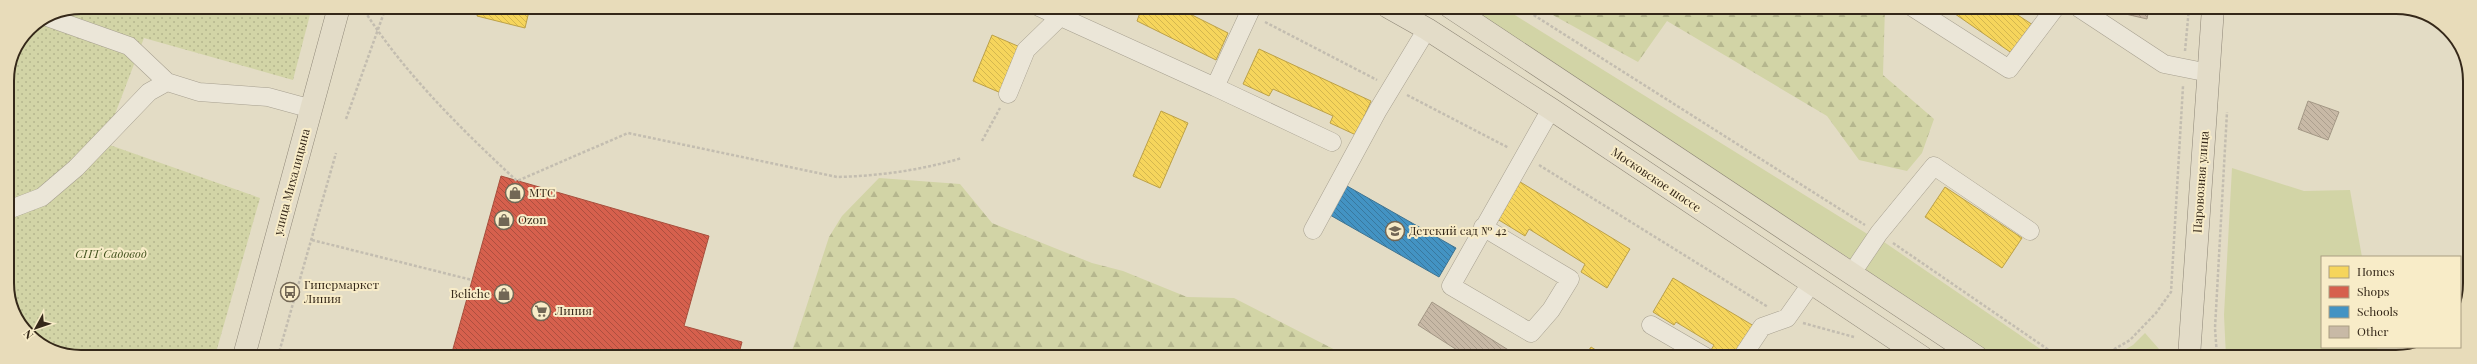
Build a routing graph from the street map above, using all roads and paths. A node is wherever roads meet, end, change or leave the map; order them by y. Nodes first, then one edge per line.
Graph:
1 (337, 14) edge
2 (366, 14) edge
3 (384, 14) edge
4 (1054, 14) edge
5 (1249, 14) edge
6 (1258, 14) edge
7 (1400, 14) edge
8 (1461, 14) edge
9 (1532, 14) edge
10 (1922, 14) edge
11 (2050, 14) edge
12 (2088, 14) edge
13 (2188, 14) edge
14 (2213, 14) edge
15 (1060, 17) junction
16 (54, 20) edge
17 (1427, 29) junction
18 (378, 32) junction
19 (2184, 68) junction
20 (2209, 73) junction
21 (167, 82) junction
22 (1215, 87) junction
23 (1392, 88) junction
24 (1008, 94) joint
25 (2228, 104) dead end
26 (312, 109) junction
27 (1551, 109) junction
28 (346, 119) dead end
29 (982, 141) dead end
30 (1332, 142) dead end
31 (336, 153) dead end
32 (1524, 156) junction
33 (962, 158) dead end
34 (14, 208) edge
35 (1483, 227) junction
36 (1313, 230) dead end
37 (2030, 231) dead end
38 (1879, 234) junction
39 (312, 240) junction
40 (1852, 273) junction
41 (472, 280) dead end
42 (1811, 284) junction
43 (1787, 318) junction
44 (1651, 325) dead end
45 (1856, 337) dead end
46 (246, 350) edge
47 (280, 350) edge
48 (1694, 350) edge
49 (1747, 350) edge
50 (1911, 350) edge
51 (1967, 350) edge
52 (2049, 350) edge
53 (2113, 350) edge
54 (2189, 350) edge
55 (2217, 350) edge

1 - 26 main road, улица Михалицына
2 - 18 path
3 - 18 path
4 - 15 street
5 - 22 street
6 - 23 path
7 - 17 main road, Московское шоссе
8 - 40 main road
9 - 38 path
10 - 11 street
12 - 19 street
13 - 19 path
14 - 20 main road, Паровозная улица
15 - 22 street
15 - 24 street
16 - 21 street
17 - 23 street
17 - 27 main road, Московское шоссе
18 - 28 path
18 - 33 path
19 - 20 street
19 - 53 path
20 - 54 main road, Паровозная улица
21 - 26 street
21 - 34 street
22 - 30 street
23 - 32 path
23 - 36 street
24 - 29 path
25 - 55 path
26 - 46 main road, улица Михалицына
27 - 32 street
27 - 42 main road, Московское шоссе
31 - 39 path
32 - 35 street
32 - 43 path
35 - 35 street
37 - 38 street
38 - 40 street
38 - 52 path
39 - 41 path
39 - 47 path
40 - 51 main road
42 - 43 street
42 - 50 main road, Московское шоссе
43 - 45 path
43 - 49 street
44 - 48 street

